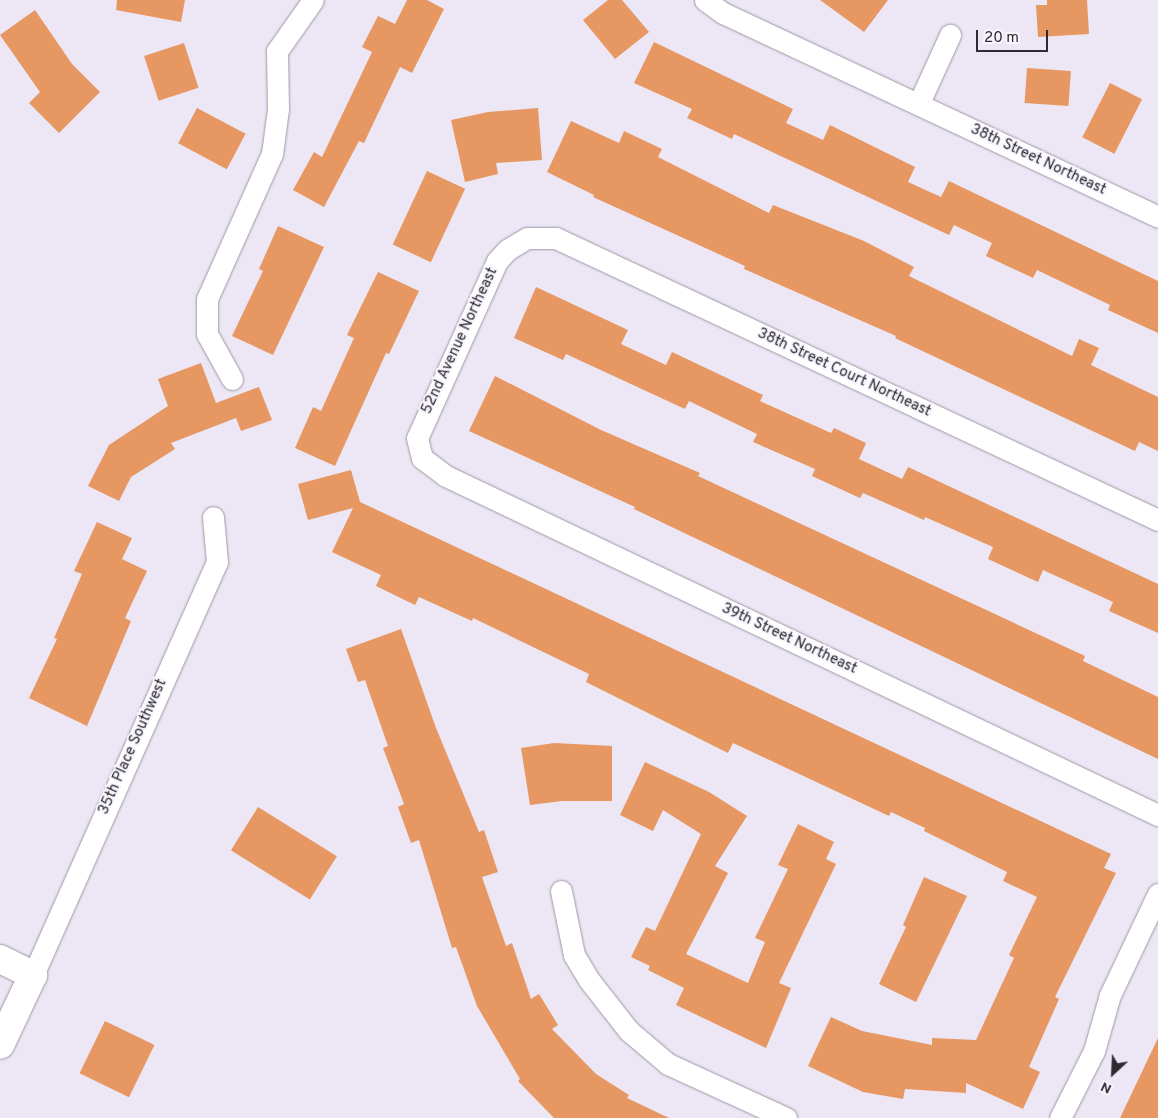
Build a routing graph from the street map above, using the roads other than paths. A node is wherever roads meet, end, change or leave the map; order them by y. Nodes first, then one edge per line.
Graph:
1 (313, 0) edge
2 (705, 0) edge
3 (950, 35) dead end
4 (918, 103) junction
5 (1158, 217) edge
6 (527, 238) joint
7 (232, 379) dead end
8 (422, 458) joint
9 (212, 517) dead end
10 (1158, 520) edge
11 (1158, 815) edge
12 (561, 891) dead end
13 (1158, 894) edge
14 (0, 959) edge
15 (33, 975) junction
16 (0, 1046) edge
17 (786, 1118) edge
18 (1060, 1118) edge

1 - 7 street
2 - 4 street, 38th Street Northeast
3 - 4 street
4 - 5 street, 38th Street Northeast
6 - 8 street, 52nd Avenue Northeast
6 - 10 street, 38th Street Court Northeast
8 - 11 street, 39th Street Northeast
9 - 15 street, 35th Place Southwest
12 - 17 street
13 - 18 street
14 - 15 street
15 - 16 street

